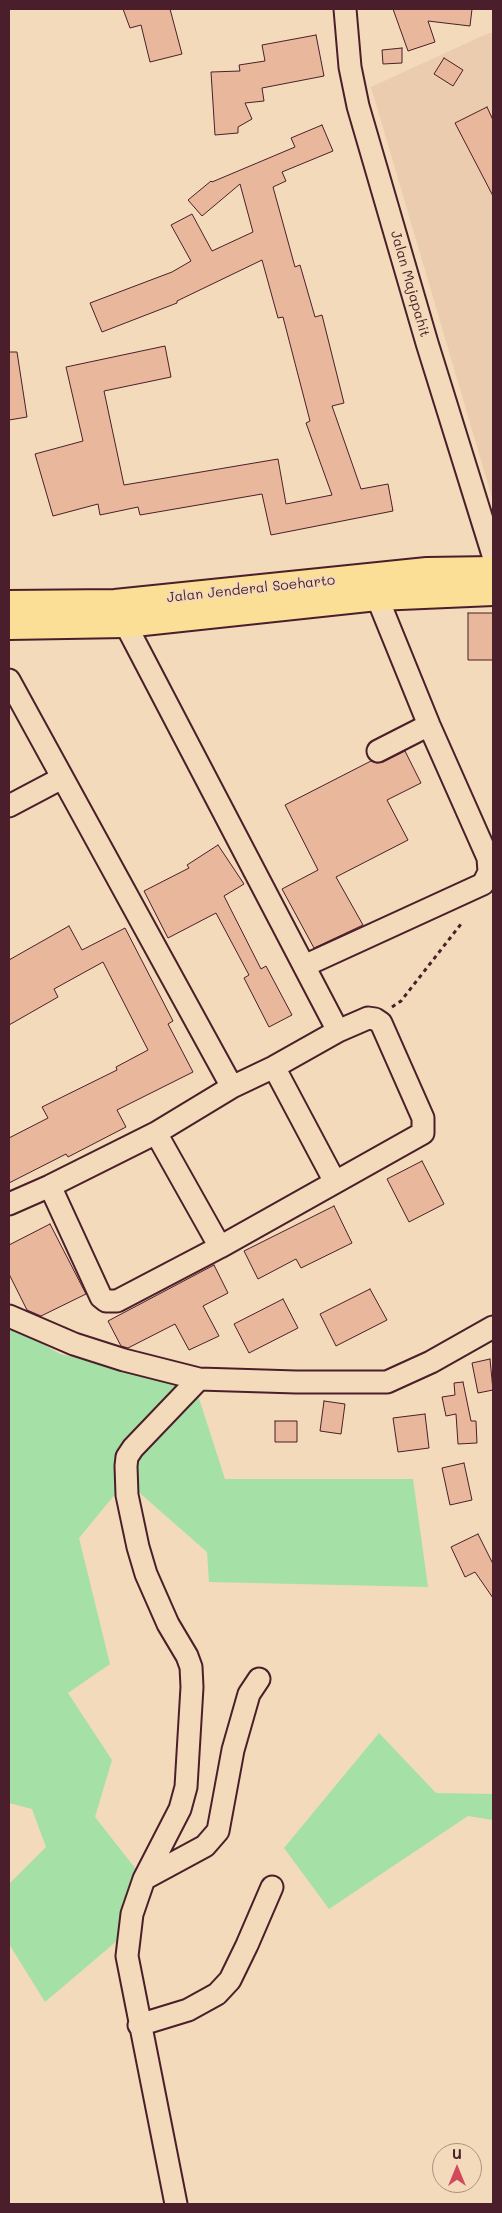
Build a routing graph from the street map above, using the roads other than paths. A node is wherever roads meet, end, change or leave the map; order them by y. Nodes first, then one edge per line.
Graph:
1 (345, 9) edge
2 (493, 555) edge
3 (493, 570) edge
4 (493, 592) edge
5 (377, 597) junction
6 (9, 604) edge
7 (120, 614) junction
8 (9, 626) edge
9 (9, 680) edge
10 (429, 725) junction
11 (378, 751) dead end
12 (62, 778) junction
13 (9, 806) edge
14 (304, 966) junction
15 (338, 1030) junction
16 (274, 1067) junction
17 (232, 1087) junction
18 (156, 1132) junction
19 (335, 1182) junction
20 (50, 1186) junction
21 (9, 1204) edge
22 (220, 1247) junction
23 (9, 1316) edge
24 (493, 1328) edge
25 (199, 1379) junction
26 (259, 1679) dead end
27 (144, 1879) junction
28 (272, 1887) dead end
29 (139, 2025) junction
30 (176, 2204) edge

1 - 2 street, Jalan Majapahit
3 - 7 main road, Jalan Jenderal Soeharto
4 - 5 main road, Jalan Jenderal Soeharto
5 - 7 main road, Jalan Jenderal Soeharto
5 - 10 street
6 - 7 main road, Jalan Jenderal Soeharto
7 - 8 main road, Jalan Jenderal Soeharto
7 - 14 street
9 - 12 street
10 - 11 street
10 - 14 street
12 - 13 street
12 - 17 street
14 - 15 street
15 - 16 street
15 - 19 street
16 - 17 street
16 - 19 street
17 - 18 street
18 - 20 street
18 - 22 street
19 - 22 street
20 - 21 street
20 - 22 street
23 - 25 street
24 - 25 street
25 - 27 street
26 - 27 street
27 - 29 street
28 - 29 street
29 - 30 street

